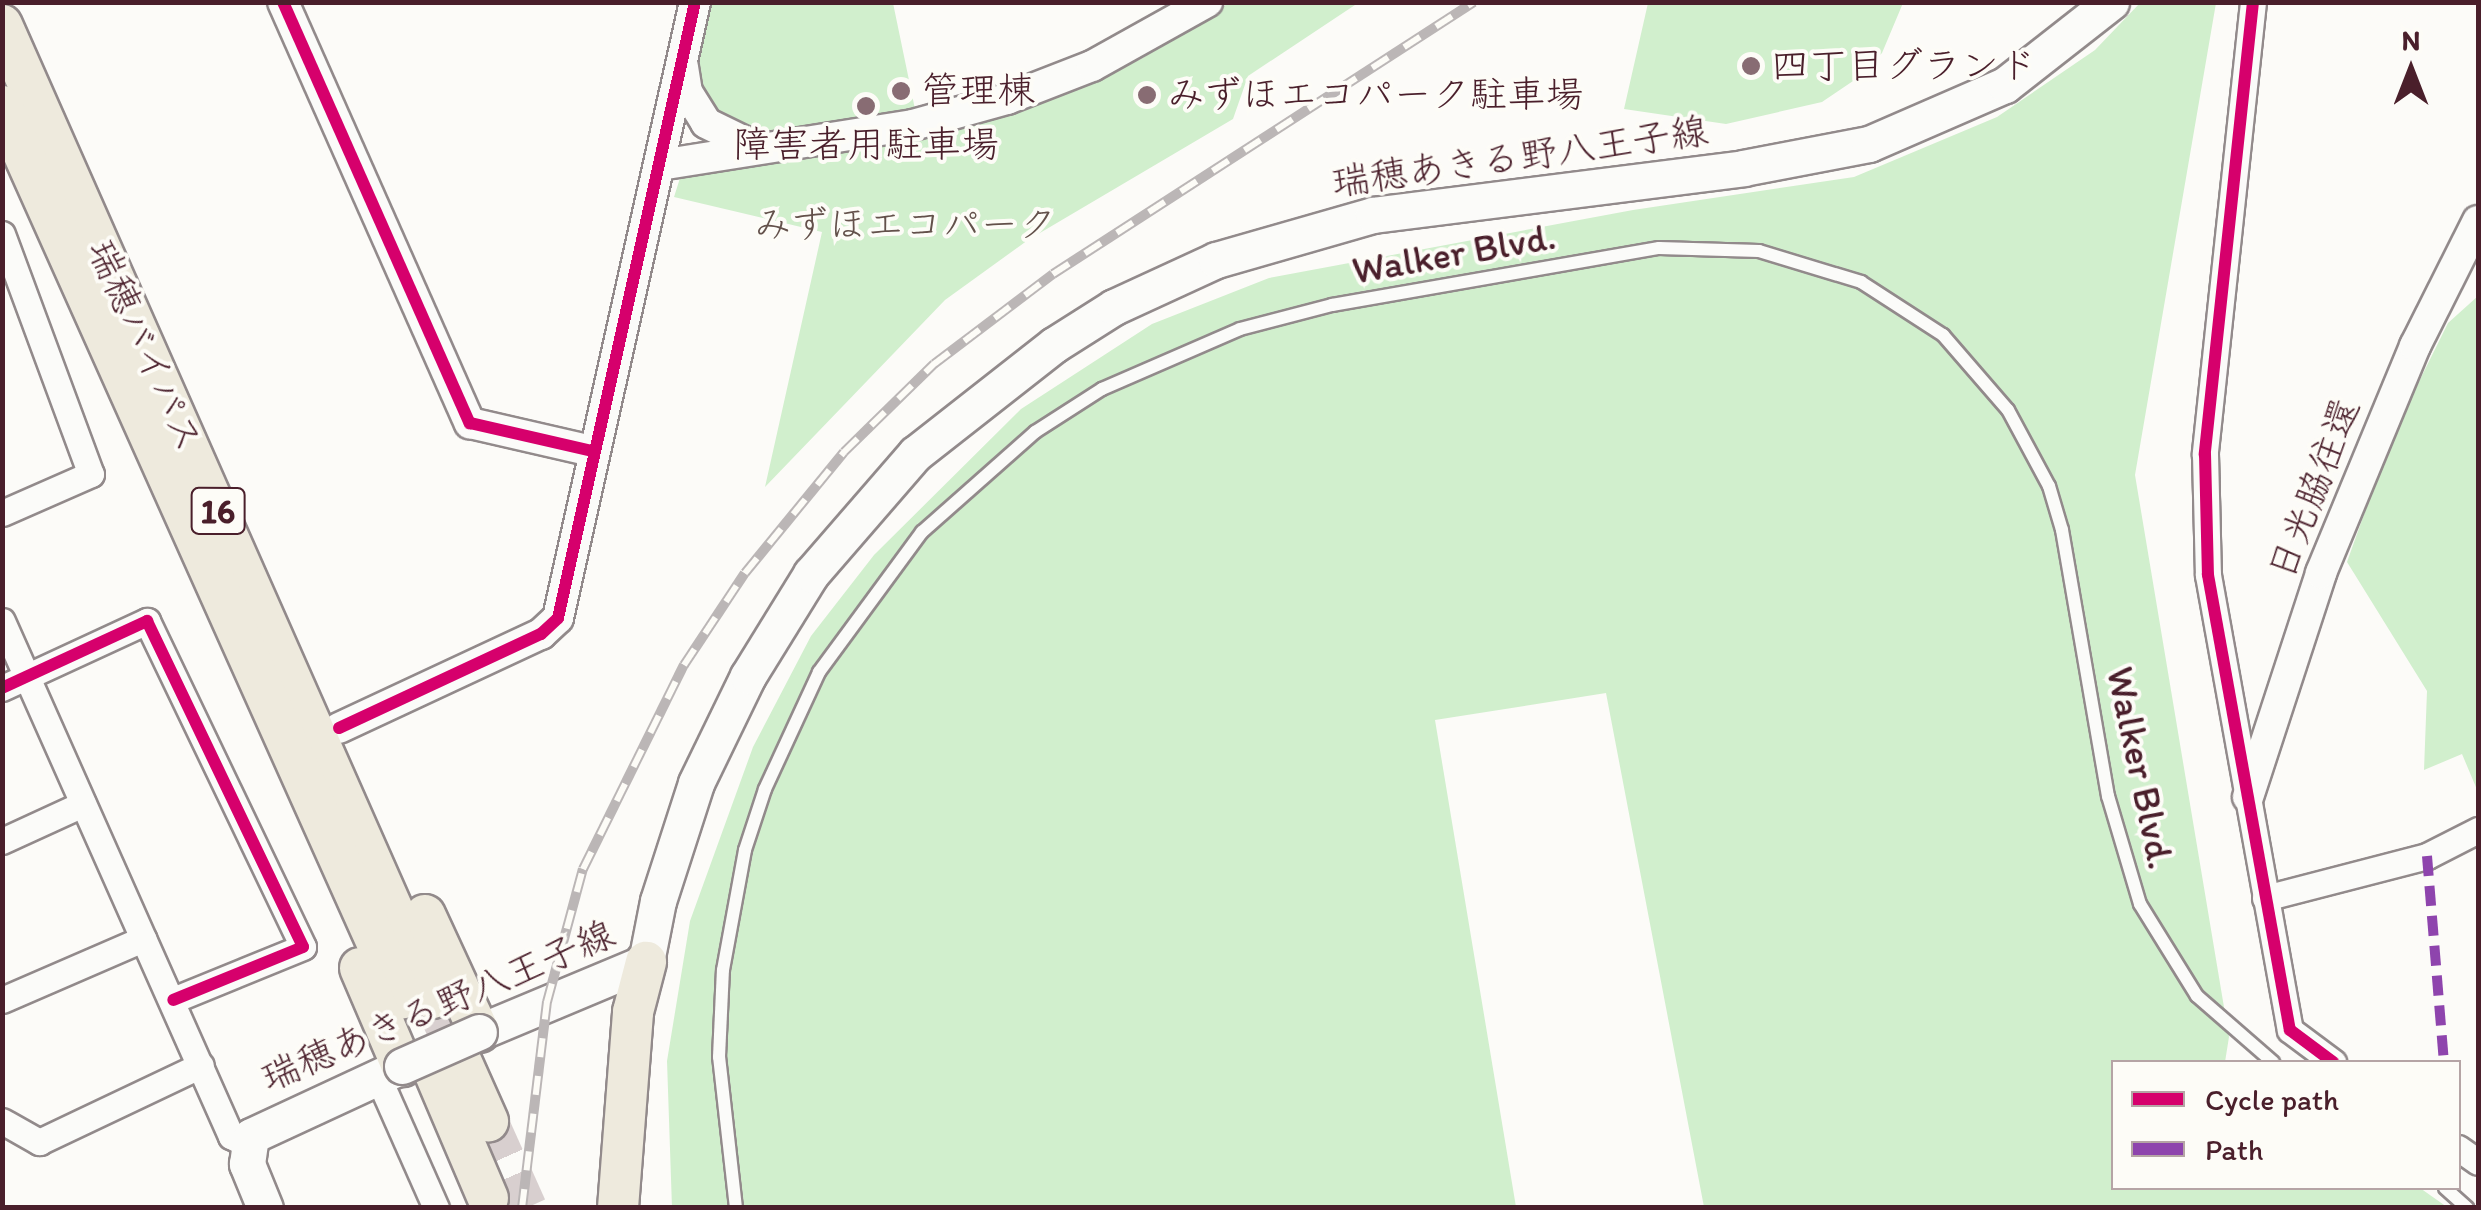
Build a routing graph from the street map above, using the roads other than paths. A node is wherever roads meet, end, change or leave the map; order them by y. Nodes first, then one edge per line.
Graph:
1 (283, 2) edge
2 (695, 2) edge
3 (1206, 2) edge
4 (2111, 2) edge
5 (2253, 2) edge
6 (2, 25) edge
7 (682, 64) junction
8 (22, 108) edge
9 (760, 150) junction
10 (660, 165) junction
11 (2478, 221) edge
12 (2, 234) edge
13 (96, 318) junction
14 (592, 451) junction
15 (2, 513) edge
16 (2, 621) edge
17 (14, 683) edge
18 (338, 728) junction
19 (2248, 797) junction
20 (83, 804) junction
21 (2478, 830) edge
22 (2, 841) edge
23 (2265, 898) junction
24 (143, 939) junction
25 (646, 962) junction
26 (2, 1000) edge
27 (173, 1000) junction
28 (2272, 1060) edge
29 (2330, 1060) edge
30 (431, 1062) junction
31 (201, 1065) junction
32 (2, 1121) edge
33 (488, 1121) tunnel mouth
34 (246, 1144) junction
35 (2447, 1190) edge
36 (488, 1198) dead end
37 (265, 1208) edge
38 (436, 1208) edge
39 (618, 1208) edge
40 (643, 1208) edge
41 (736, 1208) edge
42 (2467, 1208) edge

1 - 14 street
2 - 7 street
3 - 9 street
4 - 25 main road, 瑞穂あきる野八王子線
5 - 19 street
6 - 8 highway, 瑞穂バイパス / 16
7 - 9 street
7 - 10 street
8 - 13 highway, 瑞穂バイパス / 16
8 - 13 highway, 瑞穂バイパス / 16
8 - 18 highway
9 - 10 street
10 - 14 street
11 - 19 street, 日光脇往還
12 - 15 street
13 - 30 highway
14 - 18 street
16 - 17 street
17 - 20 street
17 - 27 street
18 - 30 highway
19 - 23 street
20 - 22 street
20 - 24 street
21 - 23 street
23 - 29 street
24 - 26 street
24 - 27 street
25 - 30 main road, 瑞穂あきる野八王子線
25 - 39 highway
25 - 40 highway
27 - 31 street
28 - 41 lane, Walker Blvd.
30 - 33 highway
30 - 34 main road, 瑞穂あきる野八王子線
30 - 36 highway
30 - 38 street
31 - 32 street
31 - 34 street
34 - 37 main road, 瑞穂あきる野八王子線
35 - 42 lane

